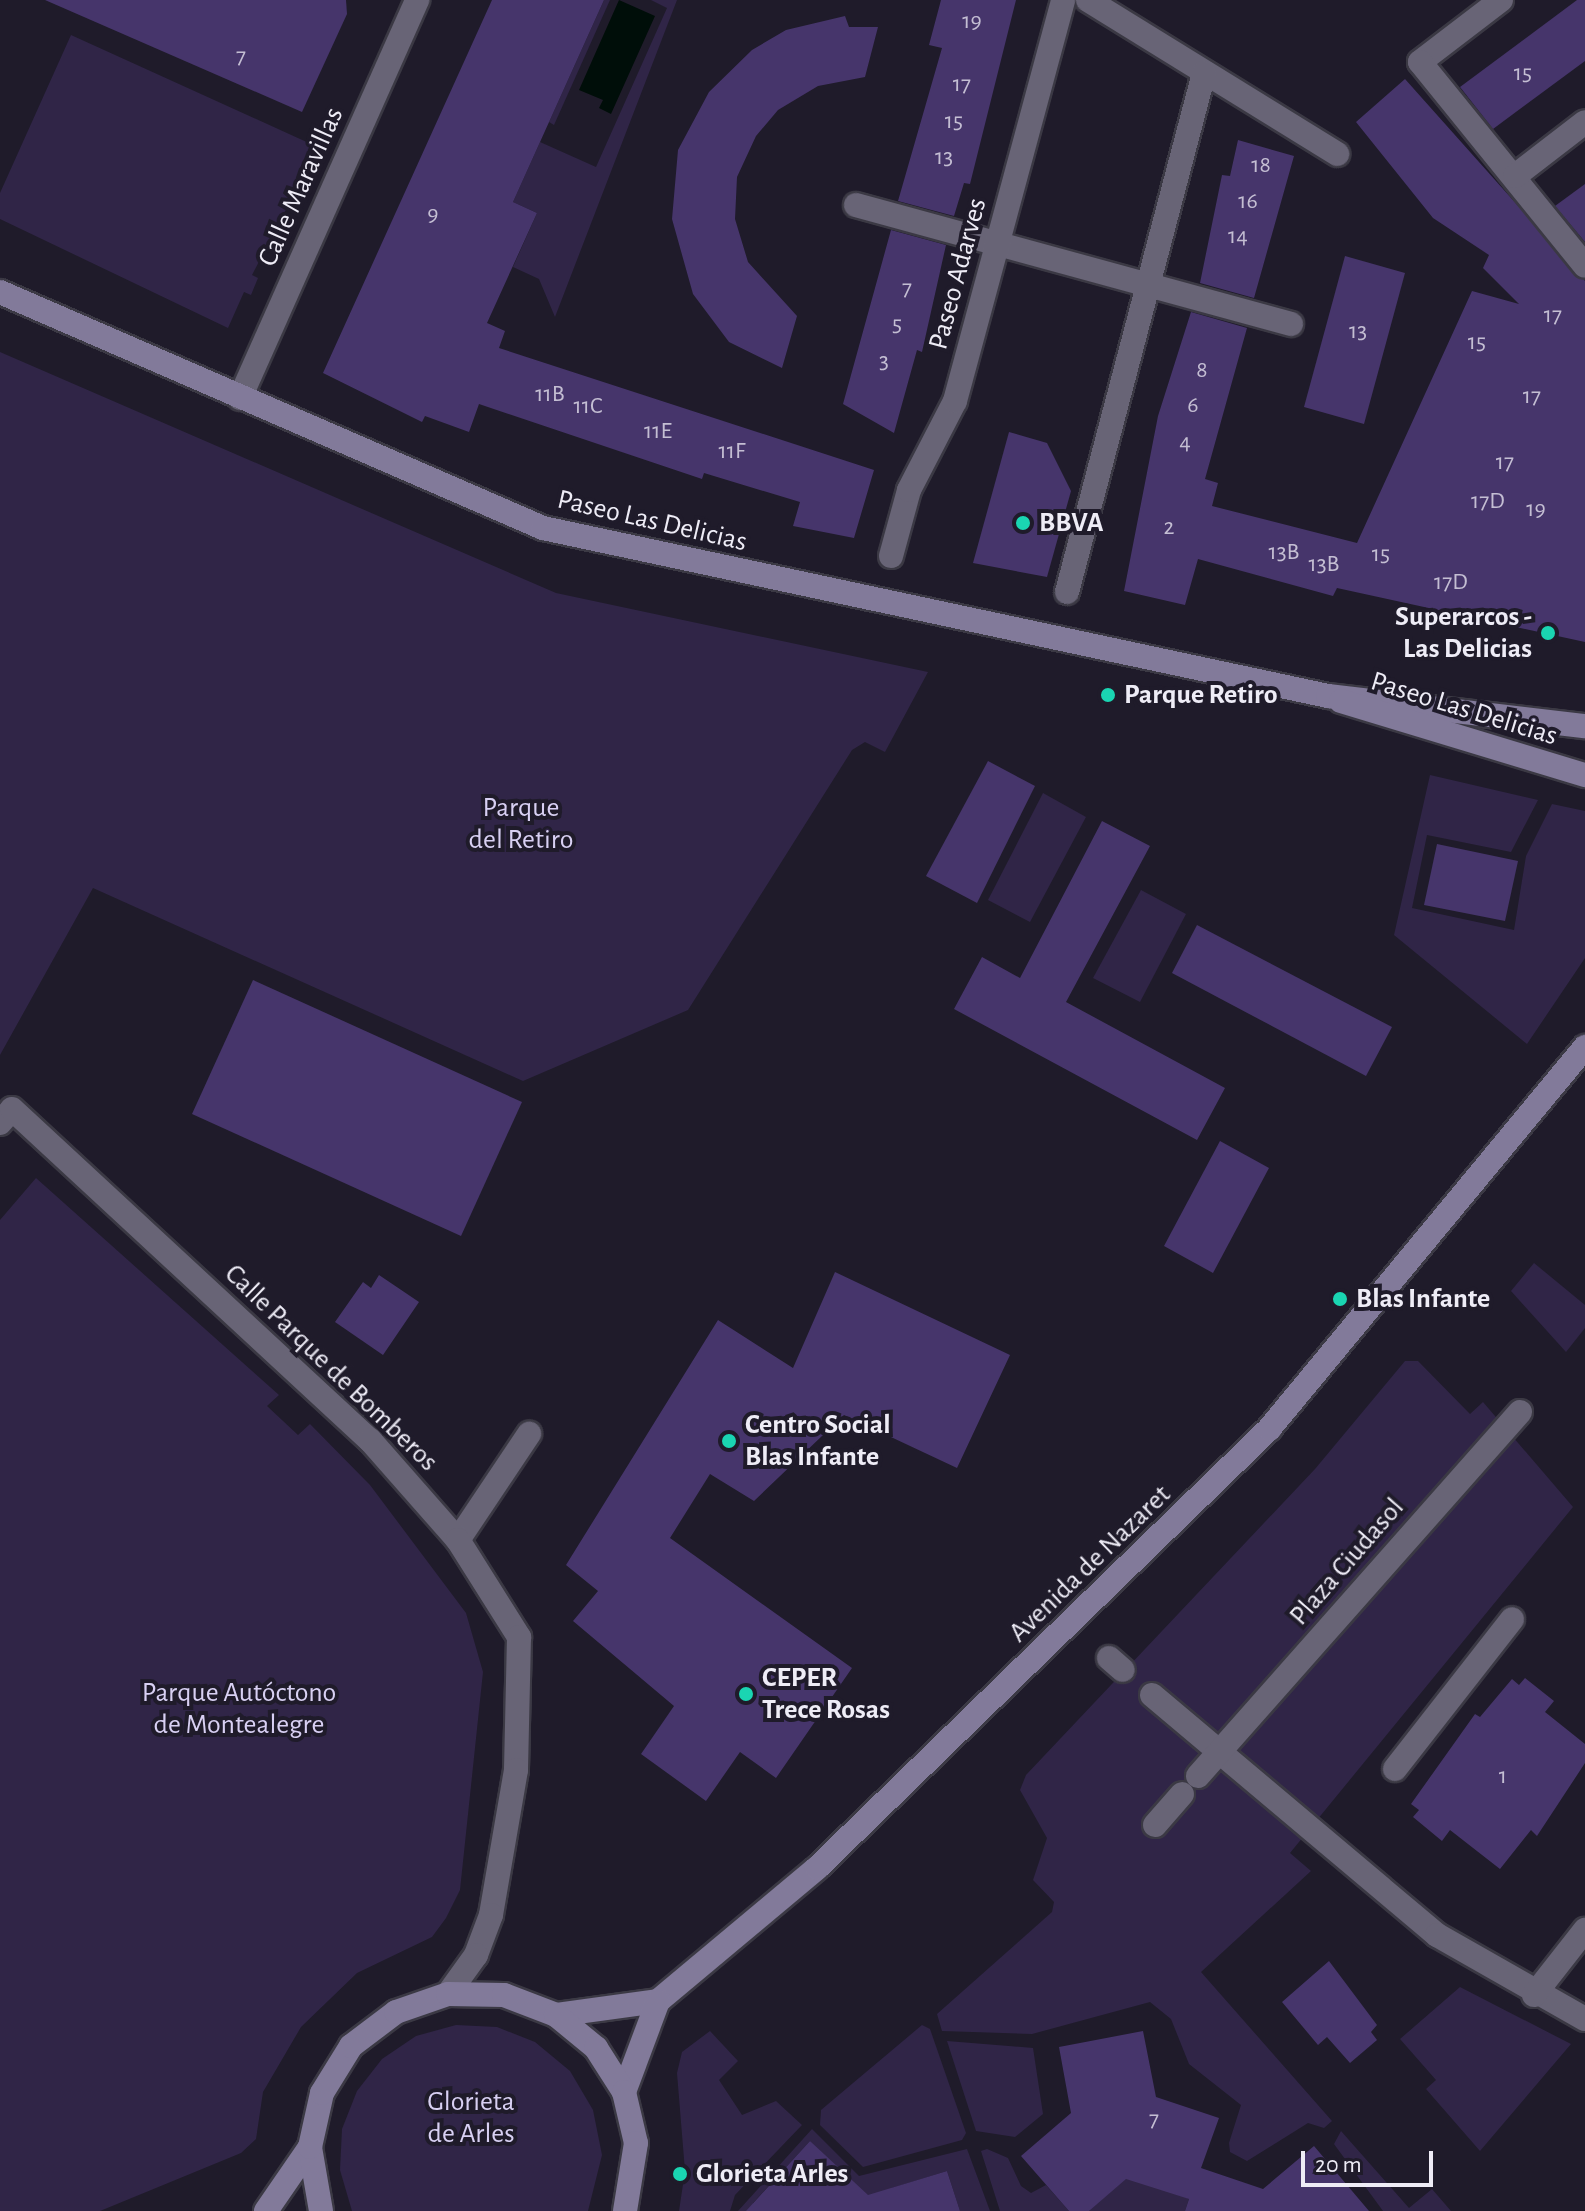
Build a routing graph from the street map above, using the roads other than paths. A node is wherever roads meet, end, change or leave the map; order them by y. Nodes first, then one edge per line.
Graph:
1 (417, 0) edge
2 (1063, 0) edge
3 (1088, 0) edge
4 (1501, 0) edge
5 (1204, 73) junction
6 (1585, 122) edge
7 (1337, 154) dead end
8 (1515, 176) junction
9 (856, 205) dead end
10 (997, 245) junction
11 (1585, 266) edge
12 (1148, 285) junction
13 (0, 292) edge
14 (1291, 324) dead end
15 (240, 398) junction
16 (891, 556) dead end
17 (1067, 592) dead end
18 (1328, 696) junction
19 (1585, 726) edge
20 (1585, 775) edge
21 (1583, 1049) edge
22 (6, 1116) edge
23 (1520, 1412) dead end
24 (529, 1434) dead end
25 (458, 1540) junction
26 (1512, 1619) dead end
27 (1152, 1695) dead end
28 (1219, 1753) junction
29 (1395, 1769) dead end
30 (1155, 1825) dead end
31 (1585, 1930) edge
32 (448, 1994) junction
33 (1534, 1995) junction
34 (658, 2001) junction
35 (556, 2015) junction
36 (1585, 2019) edge
37 (624, 2092) junction
38 (310, 2147) junction
39 (266, 2211) edge
40 (321, 2211) edge
41 (625, 2211) edge

1 - 15 street, Calle Maravillas
2 - 10 street, Paseo Adarves
3 - 5 street
4 - 8 street
5 - 7 street
5 - 12 street
6 - 8 street
8 - 11 street
9 - 10 street
10 - 12 street
10 - 16 street, Paseo Adarves
12 - 14 street
12 - 17 street
13 - 15 street, Paseo Las Delicias
15 - 18 street, Paseo Las Delicias
18 - 19 street, Paseo Las Delicias
18 - 20 street, Paseo Las Delicias
21 - 34 street, Avenida de Nazaret
22 - 25 street, Calle Parque de Bomberos
23 - 28 street, Plaza Ciudasol
24 - 25 street
25 - 32 street, Calle Parque de Bomberos
26 - 29 street
27 - 28 street
28 - 30 street, Plaza Ciudasol
28 - 33 street
31 - 33 street
32 - 35 street
32 - 38 street
33 - 36 street
34 - 35 street
34 - 37 street
35 - 37 street
37 - 41 street
38 - 39 street
38 - 40 street

